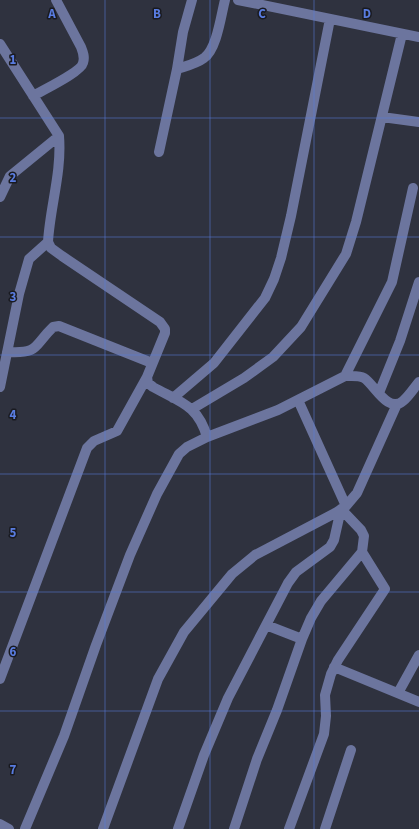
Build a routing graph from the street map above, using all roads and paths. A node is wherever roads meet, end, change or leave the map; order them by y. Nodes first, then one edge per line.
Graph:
1 (56, 0) edge
2 (192, 0) edge
3 (225, 0) edge
4 (238, 0) edge
5 (284, 5) edge
6 (330, 19) junction
7 (402, 34) junction
8 (419, 37) edge
9 (0, 44) edge
10 (177, 70) junction
11 (33, 96) junction
12 (382, 117) junction
13 (419, 122) edge
14 (59, 136) junction
15 (159, 152) dead end
16 (413, 188) dead end
17 (0, 197) edge
18 (48, 242) junction
19 (419, 282) edge
20 (7, 352) junction
21 (152, 363) junction
22 (345, 376) junction
23 (147, 377) junction
24 (419, 382) edge
25 (0, 387) edge
26 (379, 393) junction
27 (174, 398) junction
28 (298, 400) junction
29 (397, 404) junction
30 (192, 408) junction
31 (207, 437) junction
32 (344, 508) junction
33 (362, 552) junction
34 (266, 625) junction
35 (302, 639) junction
36 (419, 655) edge
37 (334, 667) junction
38 (0, 679) edge
39 (398, 693) junction
40 (419, 702) edge
41 (351, 750) dead end
42 (0, 824) edge
43 (9, 829) edge
44 (25, 829) edge
45 (103, 829) edge
46 (178, 829) edge
47 (234, 829) edge
48 (289, 829) edge
49 (325, 829) edge

1 - 11 street
2 - 10 street
3 - 10 street
4 - 5 street
5 - 6 street
6 - 7 street
6 - 27 street
7 - 8 street
7 - 12 street
9 - 11 street
10 - 15 street
11 - 14 street
12 - 13 street
12 - 30 street
14 - 17 street
14 - 18 street
16 - 22 street
18 - 20 street
18 - 21 street
19 - 26 street
20 - 21 street
20 - 25 street
21 - 23 street
22 - 26 street
22 - 28 street
23 - 27 street
23 - 38 street
24 - 29 street
26 - 29 street
27 - 30 street
28 - 31 street
28 - 32 street
29 - 32 street
30 - 31 street
31 - 44 street
32 - 33 street
32 - 34 street
32 - 45 street
33 - 35 street
33 - 37 street
34 - 35 street
34 - 46 street
35 - 47 street
36 - 39 street
37 - 39 street
37 - 48 street
39 - 40 street
41 - 49 street
42 - 43 street

